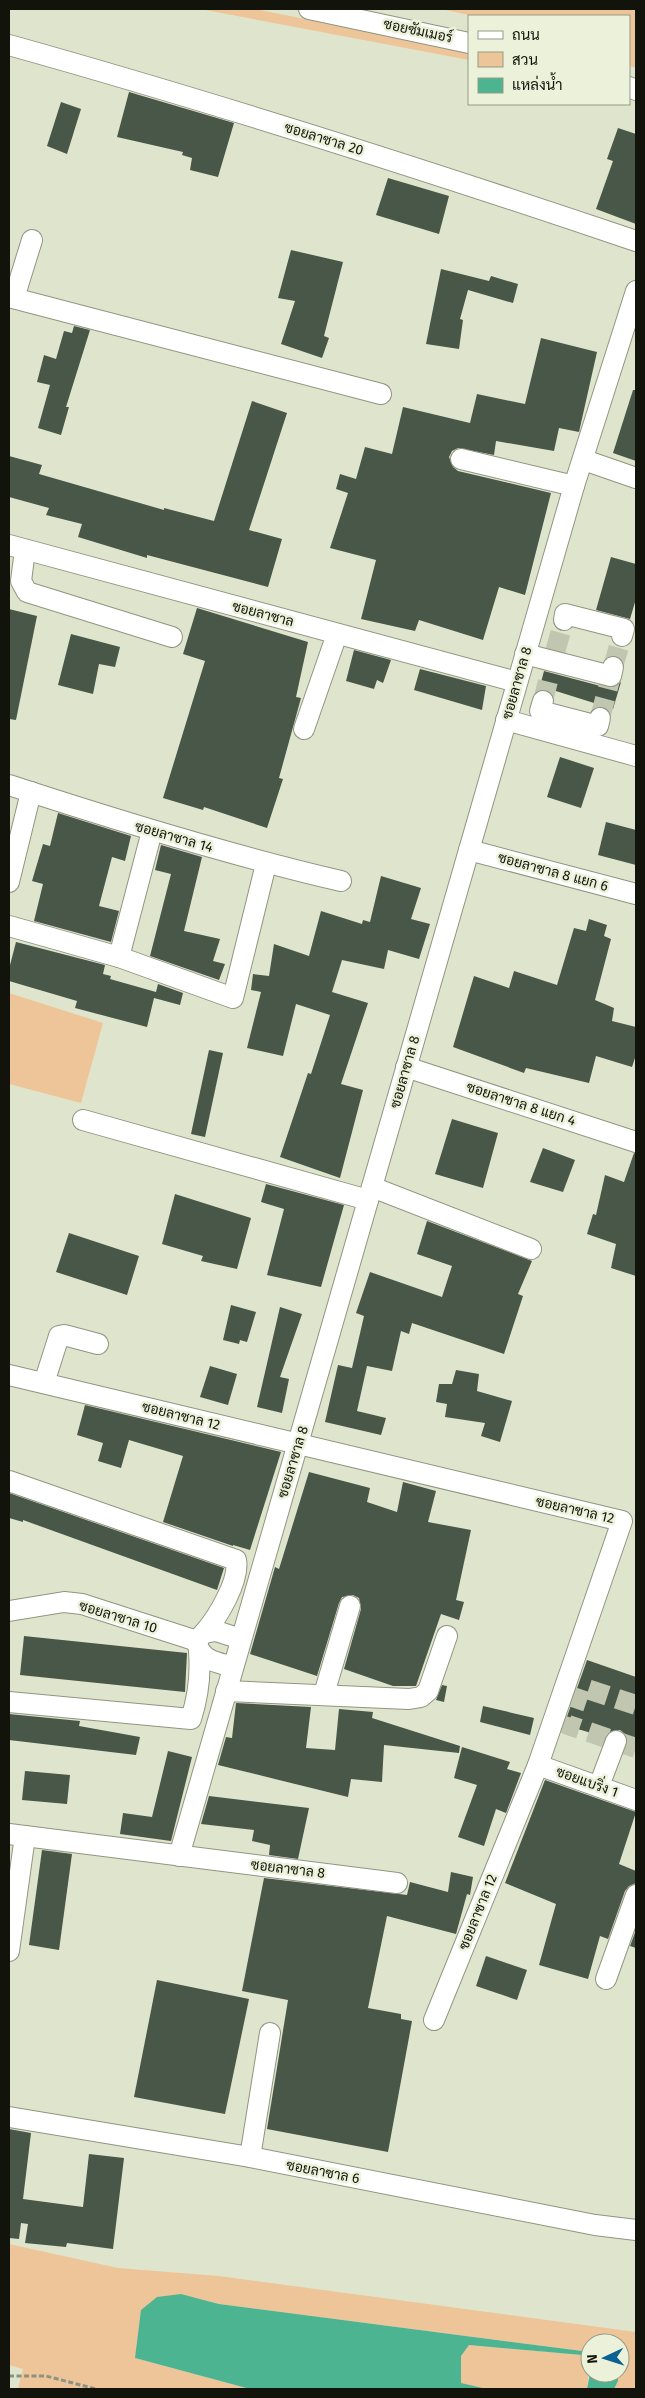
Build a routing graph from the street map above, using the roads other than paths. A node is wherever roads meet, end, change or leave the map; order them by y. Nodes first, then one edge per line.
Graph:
1 (309, 9) edge
2 (468, 43) edge
3 (9, 45) edge
4 (32, 240) dead end
5 (636, 241) edge
6 (636, 291) edge
7 (11, 298) edge
8 (381, 394) dead end
9 (461, 459) dead end
10 (584, 460) junction
11 (636, 478) edge
12 (574, 486) junction
13 (17, 548) edge
14 (564, 620) dead end
15 (337, 634) junction
16 (622, 636) dead end
17 (172, 637) dead end
18 (526, 654) junction
19 (613, 667) dead end
20 (518, 682) junction
21 (542, 701) dead end
22 (600, 718) dead end
23 (506, 720) junction
24 (304, 729) dead end
25 (636, 756) edge
26 (9, 785) edge
27 (31, 792) junction
28 (152, 831) junction
29 (469, 850) junction
30 (266, 864) junction
31 (342, 881) dead end
32 (9, 882) edge
33 (636, 894) edge
34 (9, 926) edge
35 (119, 957) junction
36 (406, 1067) junction
37 (83, 1120) dead end
38 (636, 1142) edge
39 (370, 1194) junction
40 (531, 1249) dead end
41 (98, 1344) dead end
42 (9, 1375) edge
43 (44, 1383) junction
44 (298, 1444) junction
45 (9, 1481) edge
46 (350, 1606) dead end
47 (9, 1611) edge
48 (447, 1636) dead end
49 (241, 1639) junction
50 (200, 1642) junction
51 (233, 1667) junction
52 (226, 1691) junction
53 (324, 1694) junction
54 (9, 1702) edge
55 (616, 1741) dead end
56 (538, 1764) junction
57 (599, 1786) junction
58 (636, 1800) edge
59 (17, 1835) edge
60 (179, 1856) junction
61 (397, 1883) dead end
62 (636, 1895) edge
63 (9, 1951) edge
64 (606, 1979) dead end
65 (434, 2020) dead end
66 (270, 2033) dead end
67 (9, 2117) edge
68 (250, 2157) junction
69 (636, 2230) edge

1 - 2 street, ซอยซัมเมอร์
3 - 5 street, ซอยลาซาล 20
4 - 7 street
6 - 10 street, ซอยลาซาล 8
7 - 8 street
9 - 12 street
10 - 11 street
10 - 12 street, ซอยลาซาล 8
12 - 18 street, ซอยลาซาล 8
13 - 15 street, ซอยลาซาล
13 - 17 street
14 - 16 street
15 - 20 street, ซอยลาซาล
15 - 24 street
18 - 19 street
18 - 20 street, ซอยลาซาล 8
20 - 23 street, ซอยลาซาล 8
21 - 22 street
23 - 25 street
23 - 29 street, ซอยลาซาล 8
26 - 27 street, ซอยลาซาล 14
27 - 28 street, ซอยลาซาล 14
27 - 32 street
28 - 30 street, ซอยลาซาล 14
28 - 35 street
29 - 33 street, ซอยลาซาล 8 แยก 6
29 - 36 street, ซอยลาซาล 8
30 - 31 street, ซอยลาซาล 14
30 - 35 street
34 - 35 street
36 - 38 street, ซอยลาซาล 8 แยก 4
36 - 39 street, ซอยลาซาล 8
37 - 39 street
39 - 40 street
39 - 44 street, ซอยลาซาล 8
41 - 43 street
42 - 43 street, ซอยลาซาล 12
43 - 44 street, ซอยลาซาล 12
44 - 49 street, ซอยลาซาล 8
44 - 56 street, ซอยลาซาล 12
45 - 50 street
46 - 53 street
47 - 50 street, ซอยลาซาล 10
48 - 53 street
49 - 50 street, ซอยลาซาล 10
49 - 51 street, ซอยลาซาล 8
50 - 51 street, ซอยลาซาล 10
50 - 54 street
51 - 52 street, ซอยลาซาล 8
52 - 53 street
52 - 60 street, ซอยลาซาล 8
55 - 57 street
56 - 57 street, ซอยแบริ่ง 1
56 - 65 street, ซอยลาซาล 12
57 - 58 street, ซอยแบริ่ง 1
59 - 60 street, ซอยลาซาล 8
59 - 63 street
60 - 61 street, ซอยลาซาล 8
62 - 64 street
66 - 68 street
67 - 68 street, ซอยลาซาล 6
68 - 69 street, ซอยลาซาล 6

